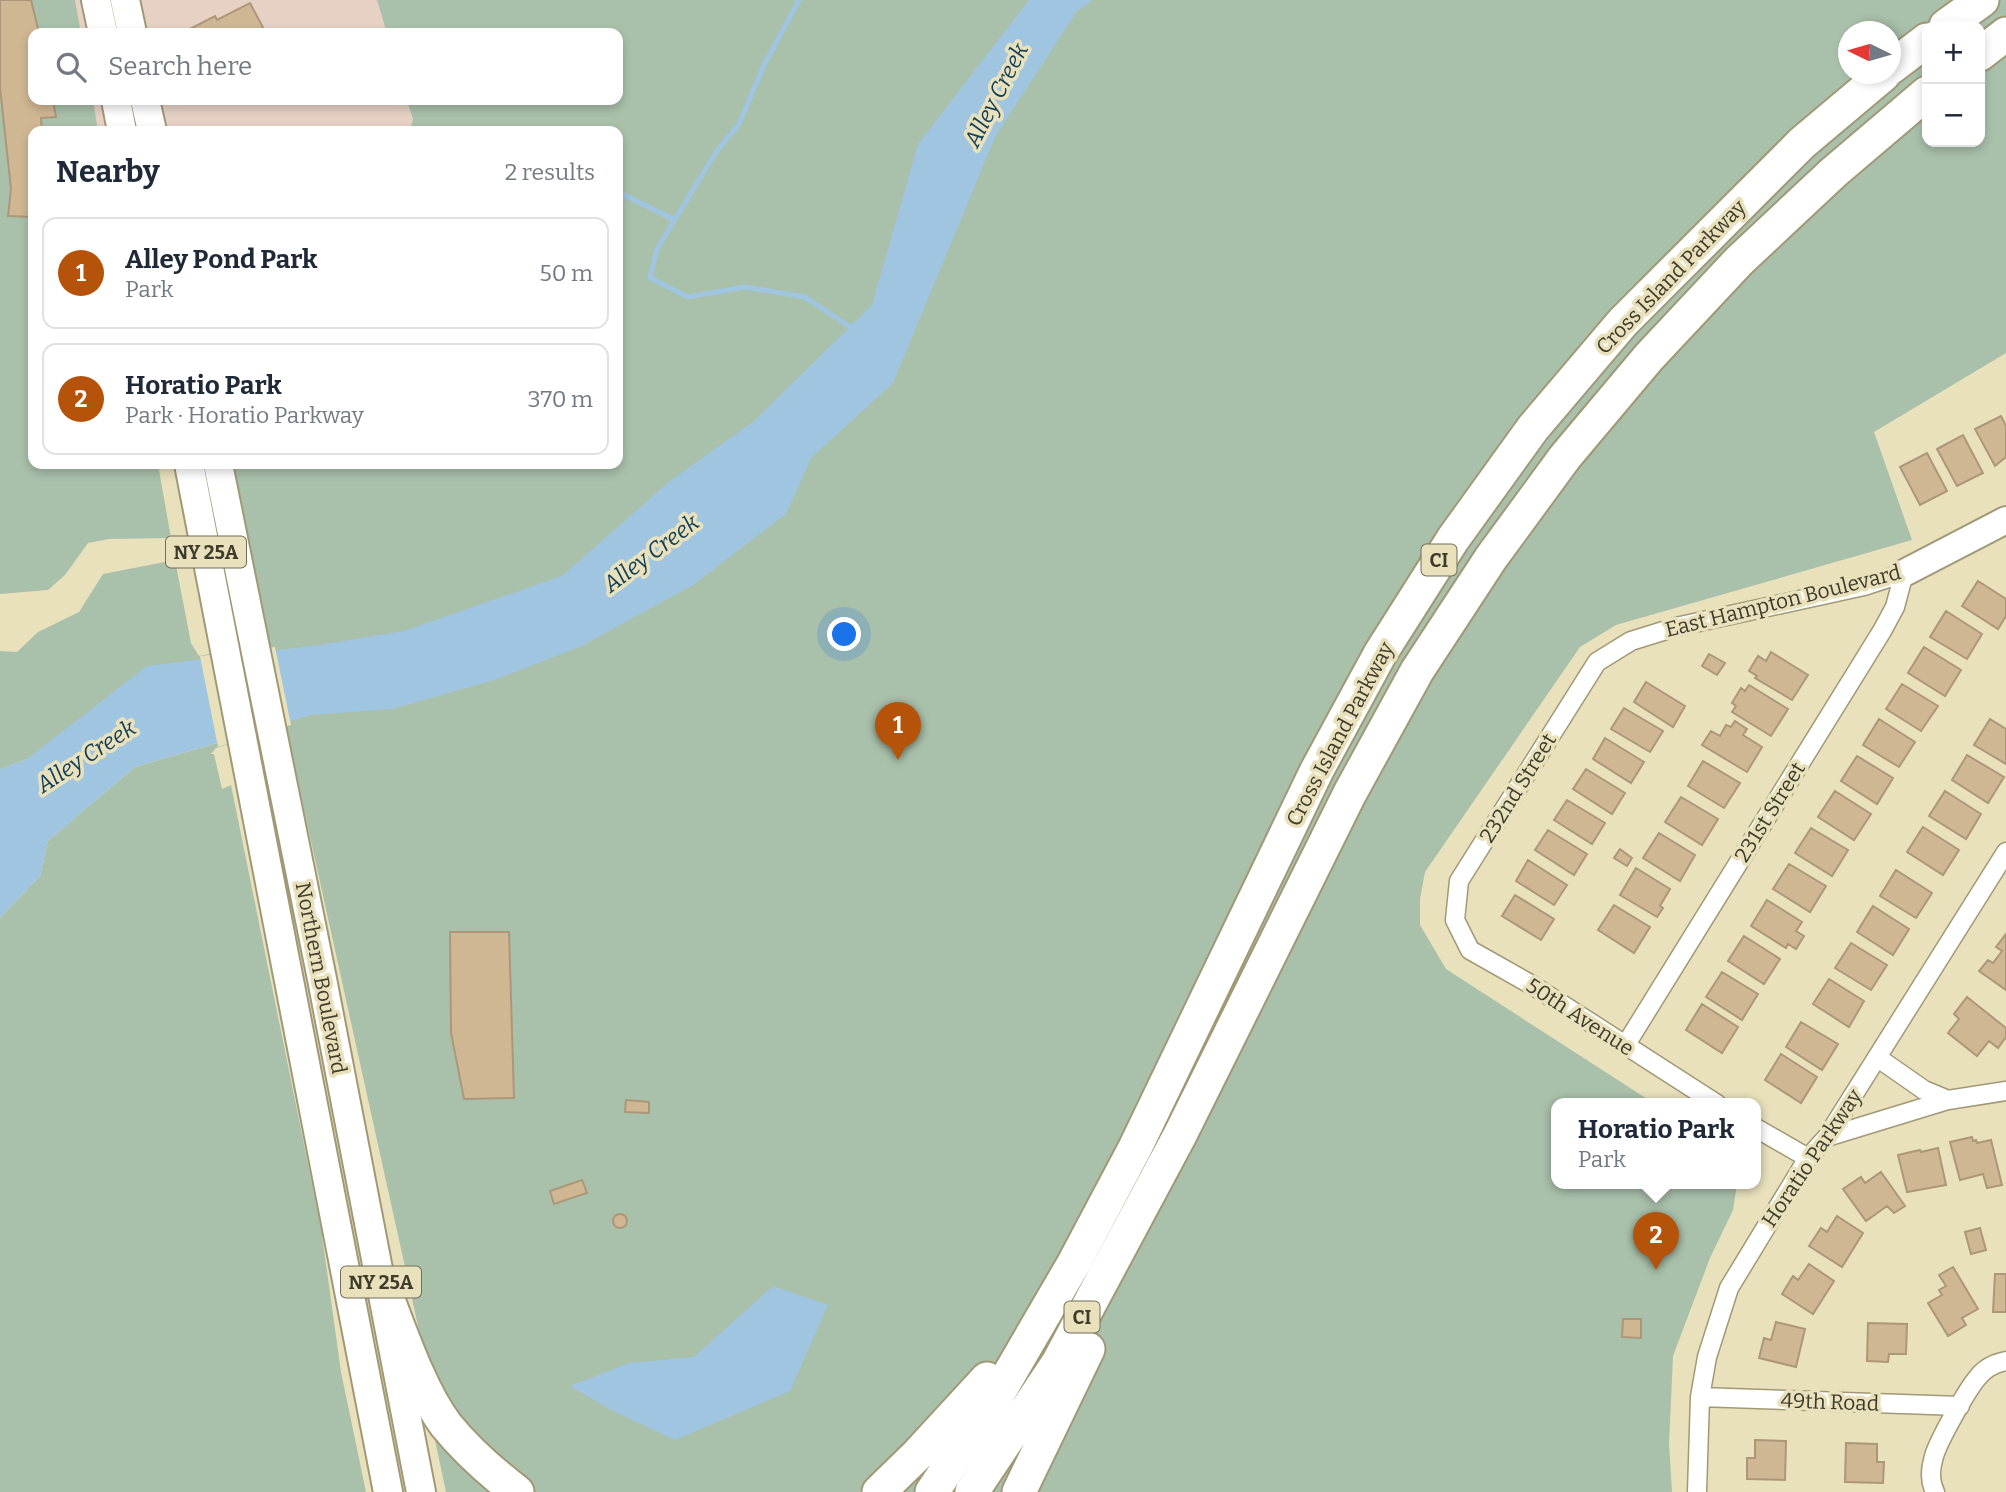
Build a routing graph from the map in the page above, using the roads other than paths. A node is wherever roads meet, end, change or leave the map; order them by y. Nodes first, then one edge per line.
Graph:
1 (96, 0) edge
2 (125, 0) edge
3 (1982, 0) edge
4 (1953, 21) edge
5 (102, 28) edge
6 (131, 28) edge
7 (2006, 34) edge
8 (1922, 44) edge
9 (1985, 50) edge
10 (1901, 60) edge
11 (1872, 84) edge
12 (1922, 97) edge
13 (117, 105) edge
14 (146, 105) edge
15 (121, 126) edge
16 (151, 126) edge
17 (189, 469) edge
18 (219, 469) edge
19 (2006, 520) edge
20 (1905, 573) junction
21 (1597, 662) joint
22 (2006, 852) edge
23 (1455, 920) joint
24 (1625, 1046) junction
25 (1878, 1058) junction
26 (2006, 1091) edge
27 (1707, 1098) edge
28 (1948, 1100) junction
29 (1761, 1131) edge
30 (1180, 1135) junction
31 (1828, 1137) junction
32 (1808, 1158) junction
33 (1074, 1263) junction
34 (379, 1277) junction
35 (2006, 1361) edge
36 (1700, 1397) junction
37 (1960, 1406) junction
38 (388, 1492) edge
39 (421, 1492) edge
40 (517, 1492) edge
41 (879, 1492) edge
42 (932, 1492) edge
43 (972, 1492) edge
44 (1018, 1492) edge
45 (1696, 1492) edge
46 (1935, 1492) edge

1 - 5 main road
2 - 6 main road
3 - 4 highway
7 - 9 highway
8 - 10 highway
11 - 33 highway, Cross Island Parkway / CI
12 - 30 highway, Cross Island Parkway / CI
13 - 15 main road
14 - 16 main road
17 - 38 main road, Northern Boulevard / NY 25A
18 - 34 main road, Northern Boulevard / NY 25A
19 - 20 street, East Hampton Boulevard
20 - 21 street, East Hampton Boulevard
20 - 24 street, 231st Street
21 - 23 street, 232nd Street
22 - 25 street, Horatio Parkway
23 - 24 street, 50th Avenue
24 - 27 street, 50th Avenue
25 - 28 street
25 - 31 street, Horatio Parkway
26 - 28 street
28 - 31 street
29 - 32 street
30 - 43 highway, Cross Island Parkway / CI
30 - 44 highway
31 - 32 street, Horatio Parkway
32 - 36 street, Horatio Parkway
33 - 41 highway
33 - 42 highway, Cross Island Parkway / CI
34 - 39 main road, Northern Boulevard / NY 25A
34 - 40 highway
35 - 37 street
36 - 37 street, 49th Road
36 - 45 street, Horatio Parkway
37 - 46 street

